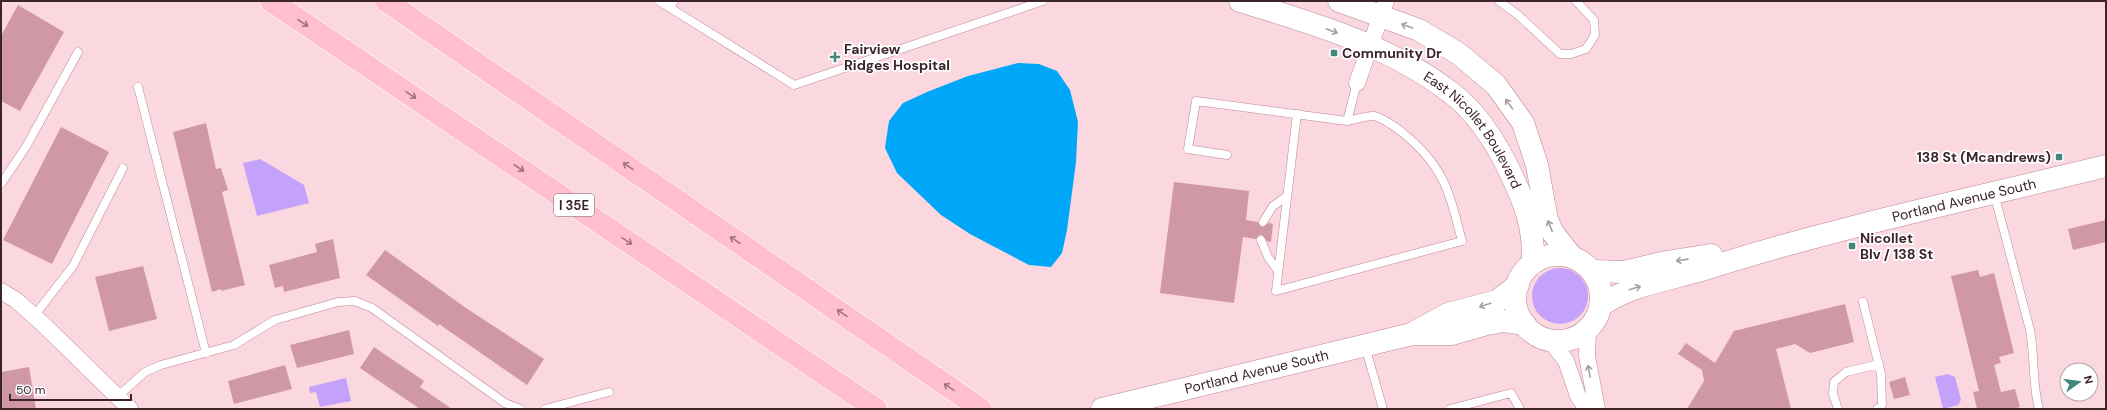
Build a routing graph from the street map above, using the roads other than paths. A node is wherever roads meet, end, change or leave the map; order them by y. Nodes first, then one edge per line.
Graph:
1 (271, 1) edge
2 (386, 1) edge
3 (400, 1) edge
4 (659, 1) edge
5 (1043, 1) edge
6 (1240, 1) edge
7 (1339, 1) edge
8 (1499, 1) edge
9 (1576, 1) edge
10 (672, 4) edge
11 (1383, 8) edge
12 (1370, 46) junction
13 (78, 52) dead end
14 (477, 63) junction
15 (1357, 83) joint
16 (138, 87) dead end
17 (1297, 114) junction
18 (1347, 121) junction
19 (1227, 155) dead end
20 (2106, 166) edge
21 (123, 168) dead end
22 (1, 184) edge
23 (1994, 193) junction
24 (1287, 196) junction
25 (1263, 222) dead end
26 (1261, 240) dead end
27 (1776, 246) junction
28 (1572, 257) junction
29 (1533, 263) junction
30 (1278, 271) junction
31 (1592, 272) junction
32 (1518, 285) junction
33 (1, 291) edge
34 (1863, 302) dead end
35 (1600, 306) junction
36 (34, 316) junction
37 (1525, 324) junction
38 (1588, 329) junction
39 (1412, 334) junction
40 (1549, 340) junction
41 (1365, 345) junction
42 (206, 352) junction
43 (1879, 364) junction
44 (609, 392) dead end
45 (117, 397) junction
46 (130, 409) edge
47 (519, 409) edge
48 (545, 409) edge
49 (876, 409) edge
50 (982, 409) edge
51 (1102, 409) edge
52 (1383, 409) edge
53 (1450, 409) edge
54 (1520, 409) edge
55 (1587, 409) edge
56 (1597, 409) edge
57 (1838, 409) edge
58 (1877, 409) edge
59 (2039, 409) edge

1 -> 49 highway, I 35E
2 - 14 highway
3 - 14 highway
4 - 10 lane
5 - 10 lane
6 -> 12 street, East Nicollet Boulevard
7 - 11 street, East Nicollet Boulevard
8 - 9 lane
11 - 12 street
28 -> 11 street, East Nicollet Boulevard
12 - 15 street
12 - 29 street, East Nicollet Boulevard
13 - 22 lane
50 -> 14 highway
15 - 18 lane
16 - 42 lane
17 - 18 lane
17 - 19 lane
17 - 24 lane
18 - 30 lane
20 - 23 street, Portland Avenue South
21 - 36 lane
23 - 27 street, Portland Avenue South
23 - 59 lane
24 - 25 lane
24 - 30 lane
26 - 30 lane
27 -> 31 street, Portland Avenue South
35 -> 27 street, Portland Avenue South
28 - 29 street
28 - 31 street
29 - 32 street
31 - 35 street
32 - 37 street
32 -> 39 street, Portland Avenue South
33 - 36 street
34 - 43 lane
35 - 38 street
36 - 45 street
37 - 39 street, Portland Avenue South
37 - 40 street
38 - 40 street
56 -> 38 street
39 - 41 street, Portland Avenue South
40 - 55 street
41 - 51 street, Portland Avenue South
41 - 52 lane
42 - 45 lane
42 - 47 lane
43 - 57 lane
43 - 58 lane
44 - 48 lane
45 - 46 street
53 - 54 lane

